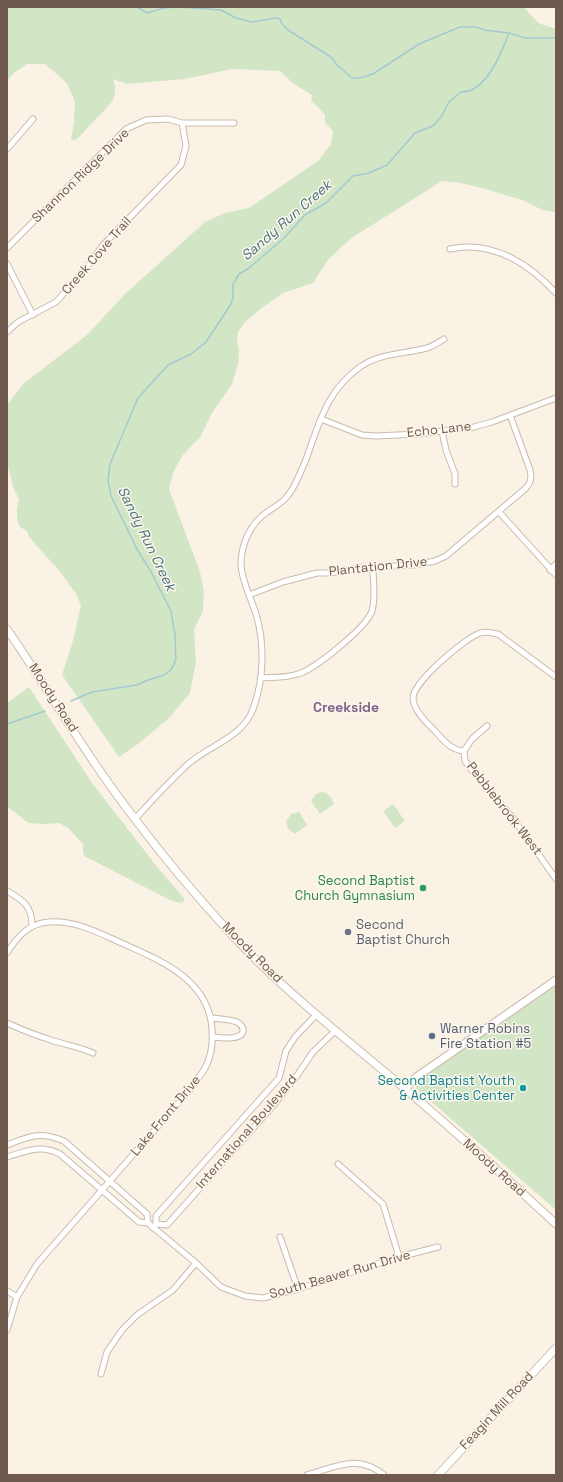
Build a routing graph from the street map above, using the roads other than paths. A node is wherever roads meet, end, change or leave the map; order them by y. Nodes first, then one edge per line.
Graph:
1 (33, 119) dead end
2 (182, 123) junction
3 (234, 123) dead end
4 (7, 149) edge
5 (7, 248) edge
6 (450, 249) dead end
7 (7, 264) edge
8 (556, 293) edge
9 (33, 315) junction
10 (7, 332) edge
11 (444, 339) dead end
12 (556, 398) edge
13 (510, 415) junction
14 (321, 419) junction
15 (442, 431) junction
16 (455, 484) dead end
17 (499, 512) junction
18 (556, 564) edge
19 (373, 568) junction
20 (550, 570) junction
21 (556, 575) edge
22 (249, 595) junction
23 (7, 629) edge
24 (556, 677) edge
25 (261, 678) junction
26 (487, 726) dead end
27 (464, 751) junction
28 (135, 820) junction
29 (556, 879) edge
30 (7, 891) edge
31 (32, 926) junction
32 (7, 953) edge
33 (556, 980) edge
34 (316, 1015) junction
35 (212, 1018) junction
36 (7, 1023) edge
37 (335, 1031) junction
38 (213, 1037) junction
39 (93, 1053) dead end
40 (406, 1089) junction
41 (7, 1145) edge
42 (7, 1157) edge
43 (338, 1164) dead end
44 (110, 1182) junction
45 (102, 1190) junction
46 (148, 1223) junction
47 (556, 1224) edge
48 (154, 1226) junction
49 (280, 1237) dead end
50 (438, 1247) dead end
51 (399, 1257) junction
52 (196, 1263) junction
53 (298, 1289) junction
54 (7, 1291) edge
55 (17, 1297) junction
56 (7, 1330) edge
57 (556, 1348) edge
58 (101, 1374) dead end
59 (307, 1475) edge
60 (384, 1475) edge
61 (438, 1475) edge

1 - 4 street
2 - 3 street, Shannon Ridge Drive
2 - 5 street, Shannon Ridge Drive
2 - 9 street, Creek Cove Trail
6 - 8 street
7 - 9 street
9 - 10 street, Creek Cove Trail
11 - 14 street
12 - 13 street, Echo Lane
13 - 15 street, Echo Lane
13 - 17 street, Plantation Drive
14 - 15 street, Echo Lane
14 - 22 street
15 - 16 street
17 - 19 street, Plantation Drive
17 - 20 street
18 - 20 street
19 - 22 street, Plantation Drive
19 - 25 street
20 - 21 street
22 - 25 street
23 - 28 main road, Moody Road
24 - 27 street, Pebblebrook West
25 - 28 street
26 - 27 street
27 - 29 street, Pebblebrook West
28 - 34 main road, Moody Road
30 - 31 street
31 - 32 street, Lake Front Drive
31 - 35 street, Lake Front Drive
33 - 40 main road
34 - 37 main road, Moody Road
34 - 48 street, International Boulevard
35 - 38 street, Lake Front Drive
35 - 38 street
36 - 39 street
37 - 40 main road, Moody Road
37 - 48 street, International Boulevard
38 - 44 street, Lake Front Drive
40 - 47 main road, Moody Road
41 - 44 street, South Beaver Run Drive
42 - 45 street, South Beaver Run Drive
43 - 51 street
44 - 45 street, Lake Front Drive
44 - 46 street, South Beaver Run Drive
45 - 46 street, South Beaver Run Drive
45 - 55 street, Lake Front Drive
46 - 48 street, South Beaver Run Drive
48 - 52 street, South Beaver Run Drive
49 - 53 street
50 - 51 street, South Beaver Run Drive
51 - 53 street, South Beaver Run Drive
52 - 53 street, South Beaver Run Drive
52 - 58 street
54 - 55 street
55 - 56 street, Lake Front Drive
57 - 61 main road, Feagin Mill Road
59 - 60 street

